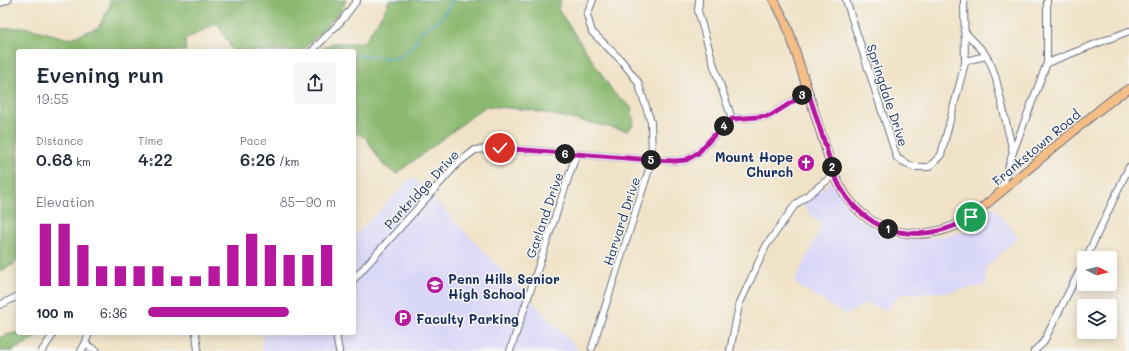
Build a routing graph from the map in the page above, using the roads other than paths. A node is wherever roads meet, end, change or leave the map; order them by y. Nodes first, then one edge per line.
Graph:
1 (8, 0) edge
2 (357, 0) edge
3 (593, 0) edge
4 (699, 0) edge
5 (774, 0) edge
6 (846, 0) edge
7 (964, 0) edge
8 (1047, 0) edge
9 (0, 3) edge
10 (964, 31) junction
11 (1129, 31) edge
12 (314, 49) edge
13 (986, 56) junction
14 (965, 61) junction
15 (1047, 63) junction
16 (1129, 89) edge
17 (808, 92) junction
18 (732, 119) junction
19 (1013, 152) junction
20 (576, 155) junction
21 (652, 160) junction
22 (1129, 167) edge
23 (834, 175) junction
24 (1001, 192) junction
25 (1089, 251) edge
26 (1077, 276) edge
27 (356, 277) edge
28 (16, 297) edge
29 (0, 305) edge
30 (53, 335) edge
31 (88, 335) edge
32 (196, 335) edge
33 (337, 335) edge
34 (85, 344) junction
35 (592, 348) dead end
36 (42, 351) edge
37 (81, 351) edge
38 (97, 351) edge
39 (198, 351) edge
40 (339, 351) edge
41 (510, 351) edge
42 (730, 351) edge
43 (1034, 351) edge

1 - 9 street
2 - 12 street
3 - 21 street, Harvard Drive
4 - 18 street
5 - 17 main road, Frankstown Road
6 - 14 street, Springdale Drive
7 - 10 street, Springdale Drive
8 - 15 street
10 - 13 street
10 - 14 street, Springdale Drive
11 - 15 street
13 - 14 street
13 - 19 street
15 - 19 street
16 - 24 main road, Frankstown Road
17 - 18 street
17 - 23 main road, Frankstown Road
18 - 21 street, Parkridge Drive
19 - 24 street
20 - 21 street, Parkridge Drive
20 - 27 street, Parkridge Drive
20 - 41 street, Garland Drive
21 - 35 street, Harvard Drive
22 - 25 street
23 - 24 main road, Frankstown Road
23 - 42 street
26 - 43 street
28 - 29 street
30 - 36 street
31 - 34 street
32 - 39 street
33 - 40 street
34 - 37 street
34 - 38 street

